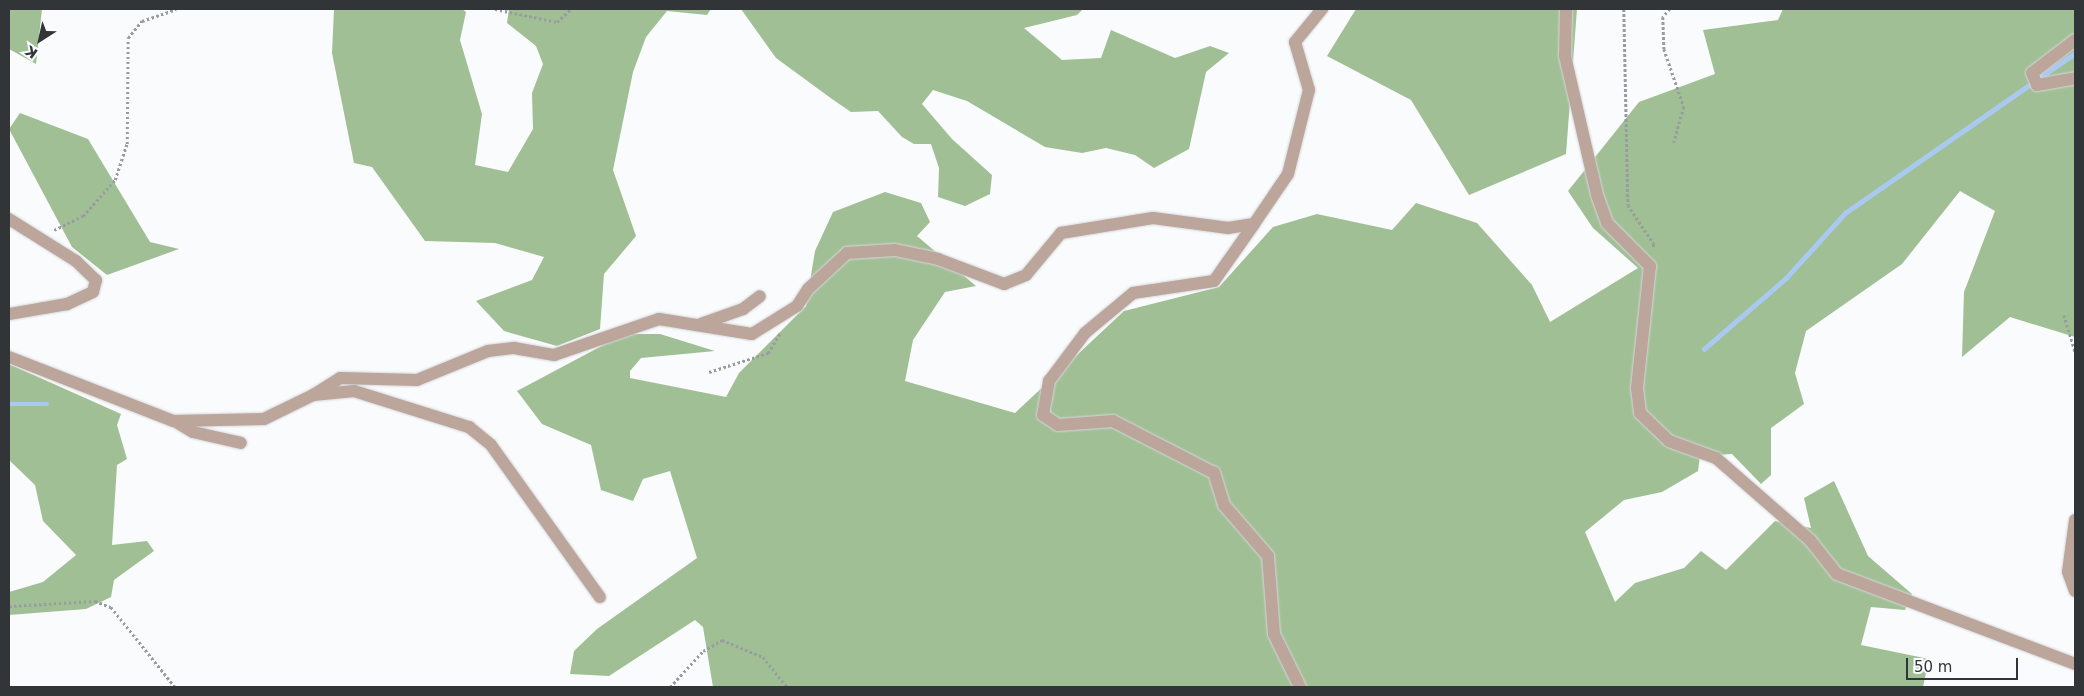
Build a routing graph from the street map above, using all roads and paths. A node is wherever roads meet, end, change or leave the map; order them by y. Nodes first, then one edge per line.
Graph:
1 (176, 9) edge
2 (495, 9) edge
3 (571, 9) edge
4 (1322, 9) edge
5 (1566, 9) edge
6 (1624, 9) edge
7 (1670, 9) edge
8 (2075, 40) edge
9 (2075, 78) edge
10 (1674, 143) dead end
11 (9, 219) edge
12 (1254, 224) junction
13 (46, 229) dead end
14 (1650, 266) junction
15 (760, 296) dead end
16 (9, 314) edge
17 (786, 315) junction
18 (2064, 315) dead end
19 (696, 325) junction
20 (2075, 352) edge
21 (9, 357) edge
22 (710, 372) dead end
23 (313, 395) junction
24 (173, 421) junction
25 (241, 444) dead end
26 (2075, 520) edge
27 (2075, 591) edge
28 (600, 598) dead end
29 (9, 606) edge
30 (2075, 664) edge
31 (175, 687) edge
32 (670, 687) edge
33 (787, 687) edge
34 (1300, 687) edge

1 - 13 path
2 - 3 path
4 - 12 street
5 - 14 street
6 - 14 path
7 - 10 path
8 - 9 street
11 - 16 street
12 - 17 street
12 - 34 street
14 - 30 street
15 - 19 street
17 - 19 street
17 - 22 path
18 - 20 path
19 - 23 street
21 - 24 street
23 - 24 street
23 - 28 street
24 - 25 street
26 - 27 street
29 - 31 path
32 - 33 path

